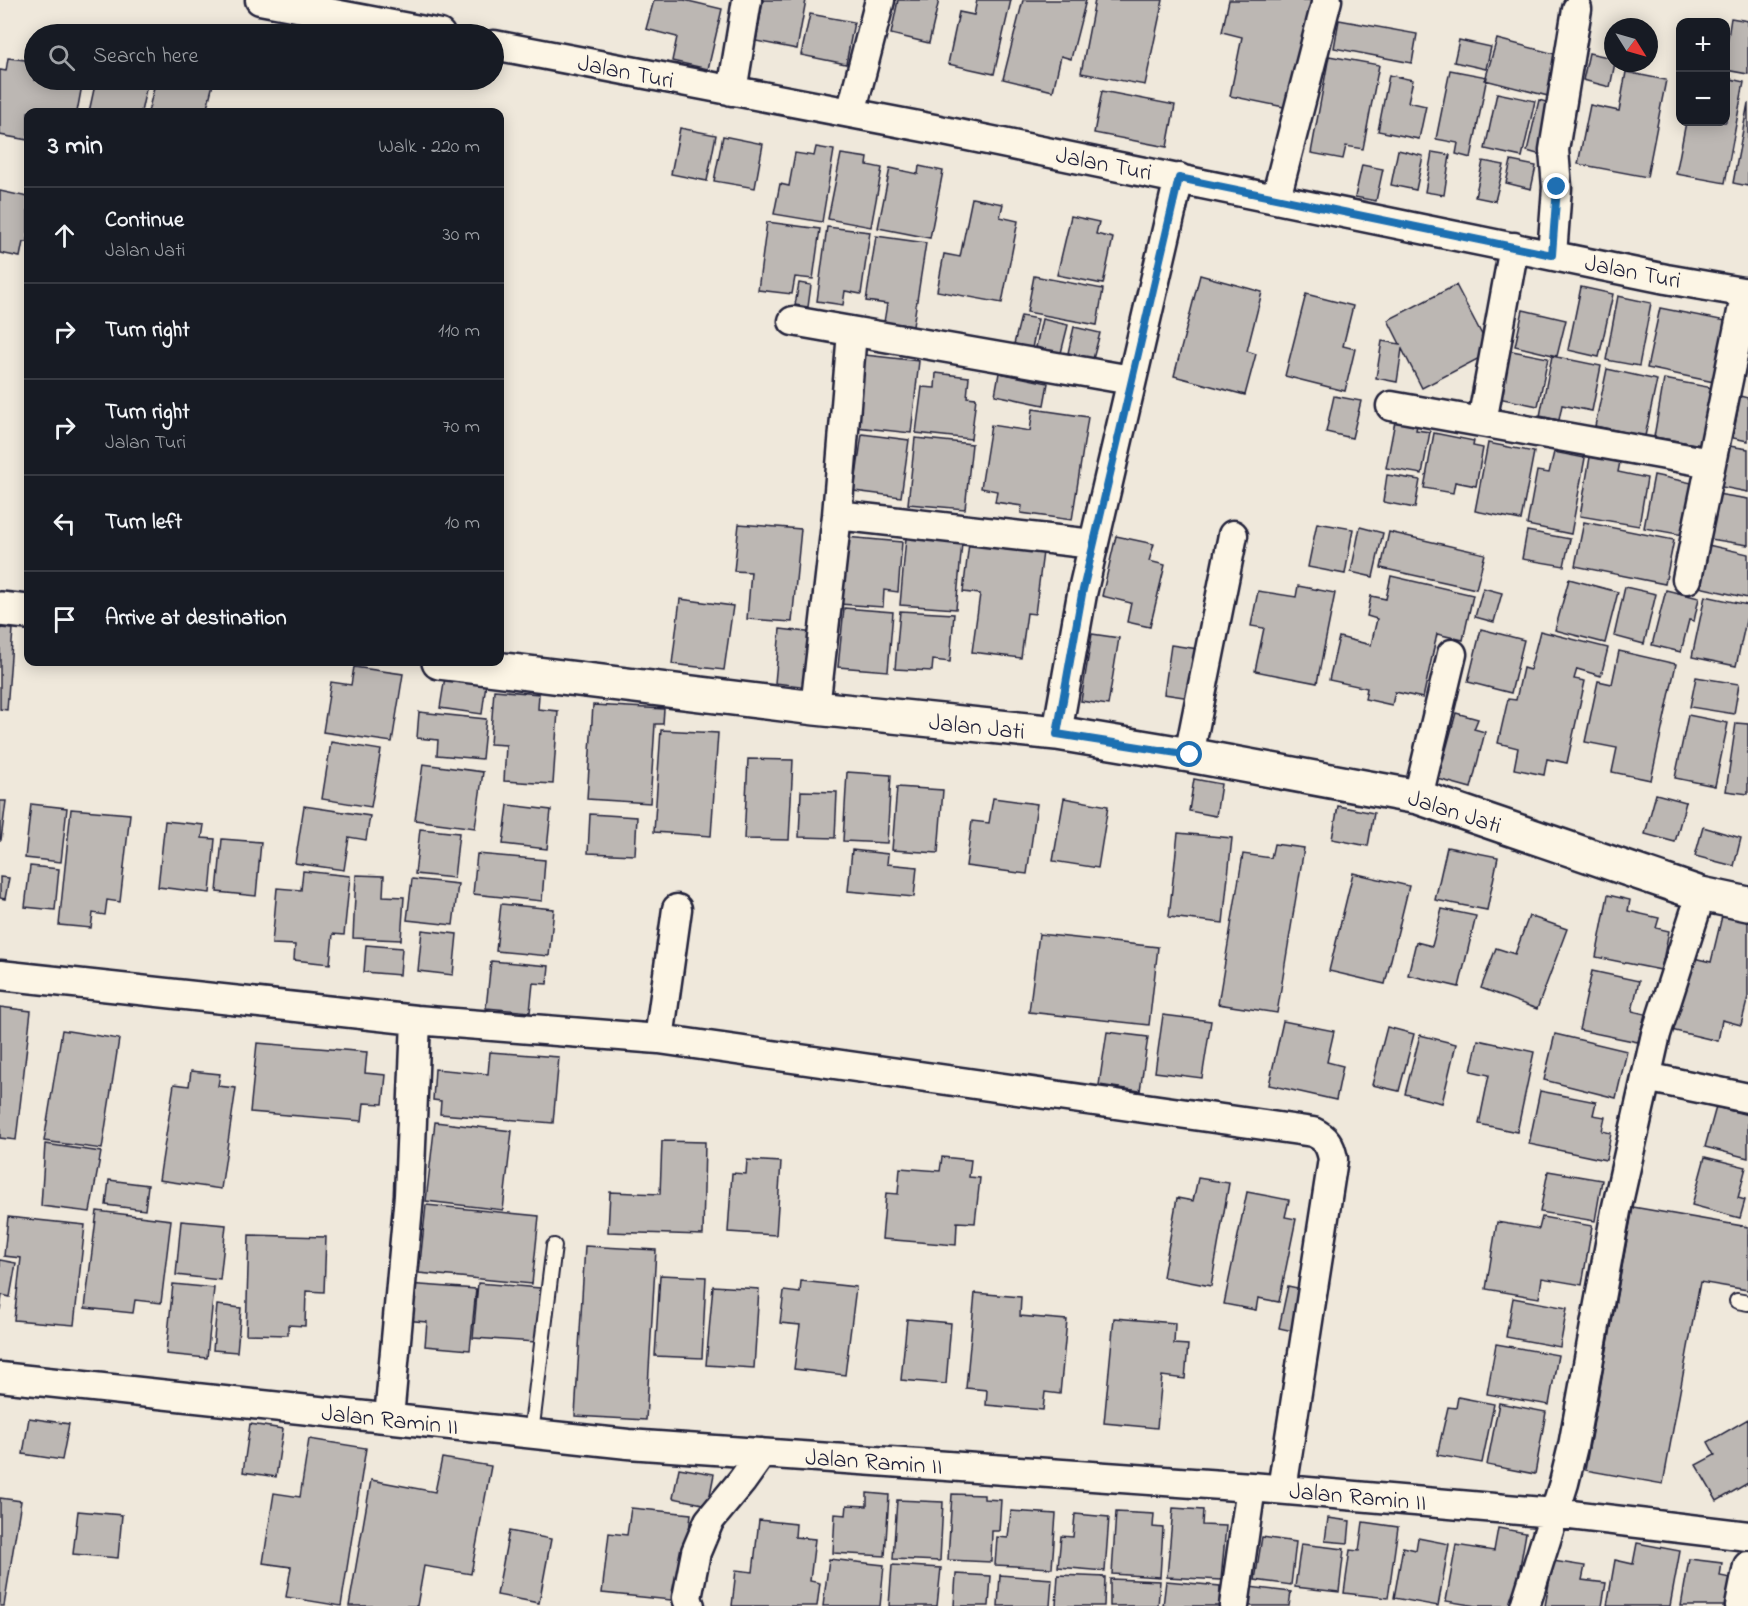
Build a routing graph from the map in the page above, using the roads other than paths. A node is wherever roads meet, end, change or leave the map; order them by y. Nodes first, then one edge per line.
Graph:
1 (747, 0) edge
2 (880, 0) edge
3 (1327, 0) edge
4 (271, 1) edge
5 (1577, 9) dead end
6 (389, 24) edge
7 (504, 47) edge
8 (732, 91) junction
9 (851, 113) junction
10 (1179, 178) junction
11 (1276, 198) junction
12 (1514, 247) junction
13 (1552, 255) junction
14 (1747, 292) edge
15 (793, 321) dead end
16 (852, 332) junction
17 (1131, 380) junction
18 (1391, 406) dead end
19 (1482, 422) junction
20 (1711, 463) junction
21 (837, 515) junction
22 (1233, 535) dead end
23 (1093, 544) junction
24 (1687, 579) dead end
25 (0, 609) edge
26 (24, 612) edge
27 (1452, 654) dead end
28 (472, 666) edge
29 (816, 708) junction
30 (1057, 734) junction
31 (1190, 755) junction
32 (1418, 797) junction
33 (1701, 894) junction
34 (1748, 904) edge
35 (677, 909) dead end
36 (0, 975) edge
37 (416, 1020) junction
38 (659, 1040) junction
39 (1647, 1077) junction
40 (1748, 1098) edge
41 (554, 1246) dead end
42 (0, 1377) edge
43 (389, 1418) junction
44 (531, 1434) junction
45 (762, 1453) junction
46 (1251, 1486) junction
47 (1282, 1489) junction
48 (1554, 1513) junction
49 (1748, 1536) edge
50 (1748, 1566) edge
51 (690, 1606) edge
52 (1234, 1606) edge
53 (1526, 1606) edge
54 (1740, 1606) edge

1 - 8 street
2 - 9 street
3 - 11 street
4 - 6 street
5 - 13 street
7 - 8 street, Jalan Turi
8 - 9 street, Jalan Turi
9 - 10 street, Jalan Turi
10 - 11 street, Jalan Turi
10 - 17 street
11 - 12 street, Jalan Turi
12 - 13 street, Jalan Turi
12 - 19 street
13 - 14 street, Jalan Turi
14 - 20 street
15 - 16 street
16 - 17 street
16 - 21 street
17 - 23 street
18 - 19 street
19 - 20 street
20 - 24 street
21 - 23 street
21 - 29 street
22 - 31 street
23 - 30 street
25 - 26 street
27 - 32 street
28 - 29 street, Jalan Jati
29 - 30 street, Jalan Jati
30 - 31 street, Jalan Jati
31 - 32 street, Jalan Jati
32 - 33 street, Jalan Jati
33 - 34 street, Jalan Jati
33 - 39 street
35 - 38 street
36 - 37 street
37 - 38 street
37 - 43 street
38 - 47 street
39 - 40 street
39 - 48 street
41 - 44 lane
42 - 43 street, Jalan Ramin II
43 - 44 street, Jalan Ramin II
44 - 45 street, Jalan Ramin II
45 - 46 street, Jalan Ramin II
45 - 51 street
46 - 47 street, Jalan Ramin II
46 - 52 street
47 - 48 street, Jalan Ramin II
48 - 49 street, Jalan Ramin II
48 - 53 street
50 - 54 street

